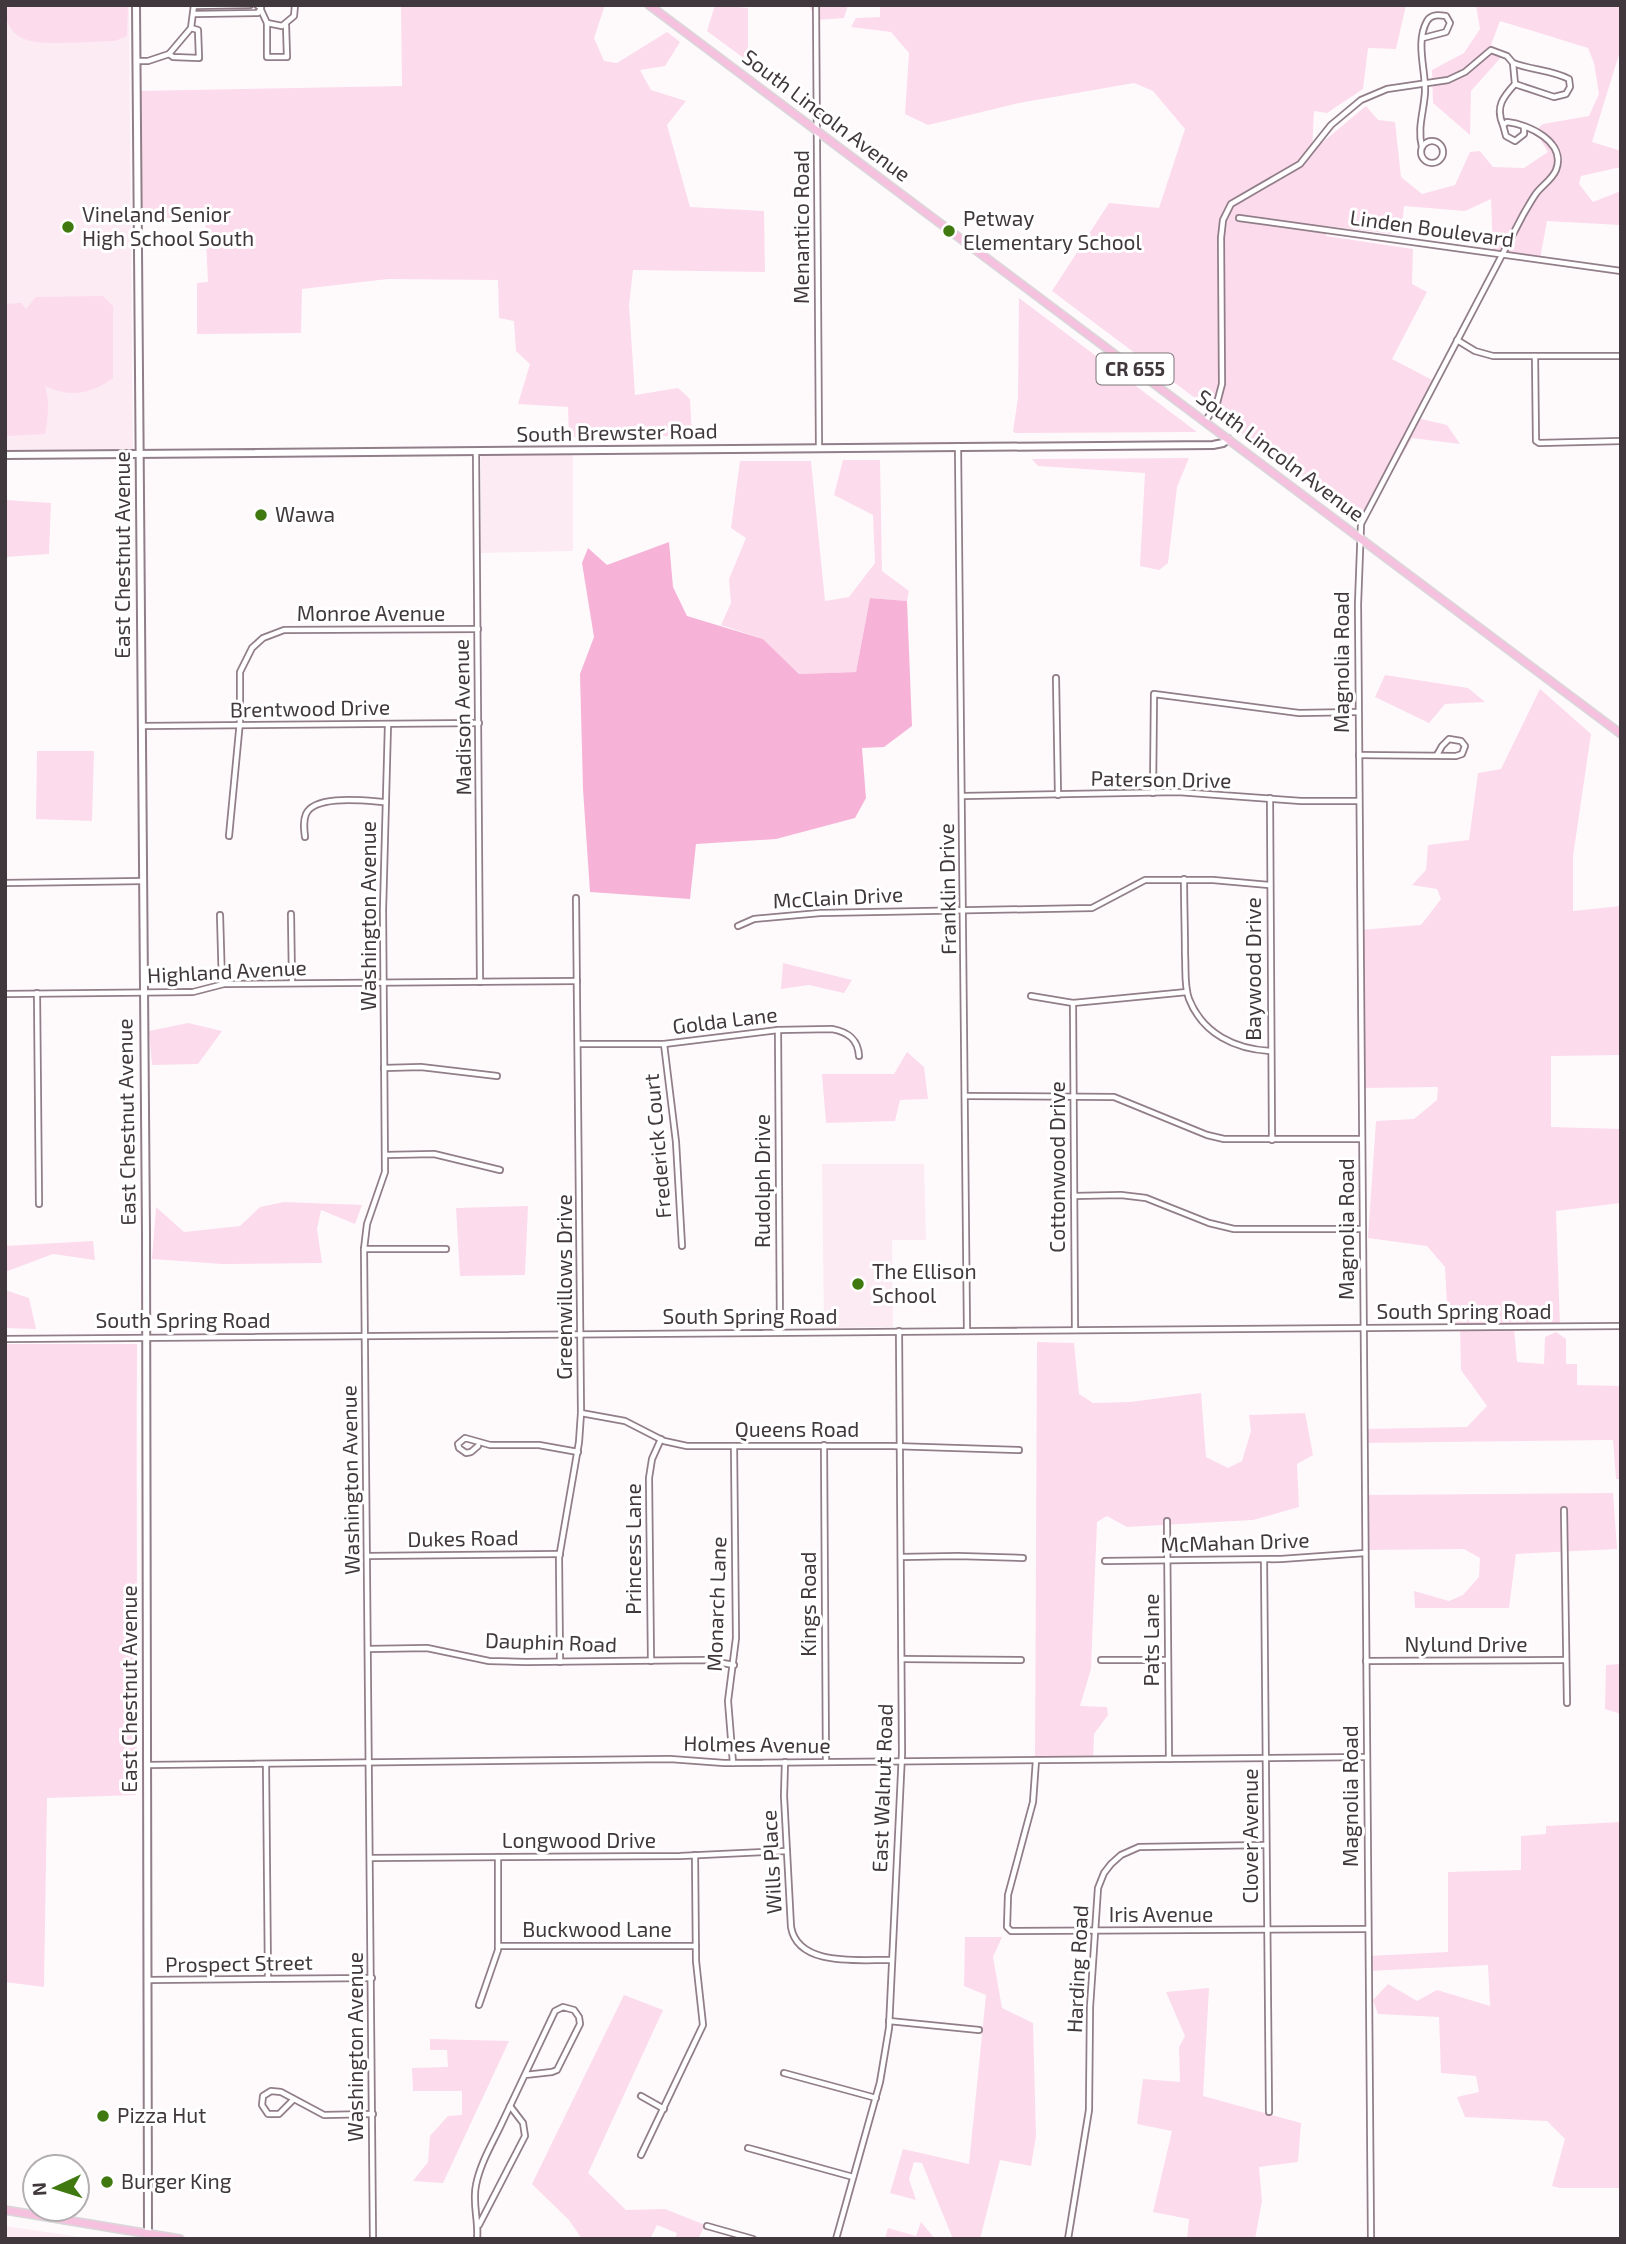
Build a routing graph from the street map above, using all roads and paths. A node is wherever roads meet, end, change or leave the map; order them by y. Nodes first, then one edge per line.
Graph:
1 (136, 5) edge
2 (250, 5) edge
3 (295, 5) edge
4 (649, 5) edge
5 (816, 5) edge
6 (194, 6) edge
7 (260, 6) edge
8 (195, 13) junction
9 (267, 23) junction
10 (286, 25) junction
11 (191, 28) junction
12 (1423, 38) junction
13 (169, 54) junction
14 (136, 61) junction
15 (1513, 62) junction
16 (1424, 84) junction
17 (1515, 84) junction
18 (1503, 125) junction
19 (1524, 128) junction
20 (817, 131) junction
21 (1422, 147) junction
22 (1239, 218) dead end
23 (1502, 254) junction
24 (1621, 271) edge
25 (1457, 340) junction
26 (1535, 356) junction
27 (1621, 356) edge
28 (1205, 422) junction
29 (1228, 439) junction
30 (1621, 441) edge
31 (958, 446) junction
32 (819, 448) junction
33 (476, 452) junction
34 (140, 453) junction
35 (5, 455) edge
36 (1359, 537) junction
37 (478, 629) junction
38 (1056, 678) dead end
39 (1358, 712) junction
40 (479, 723) junction
41 (388, 724) junction
42 (142, 726) junction
43 (240, 726) junction
44 (1621, 734) edge
45 (1359, 755) junction
46 (1437, 755) junction
47 (1153, 793) junction
48 (1058, 795) junction
49 (963, 796) junction
50 (1270, 798) junction
51 (1359, 801) junction
52 (386, 802) junction
53 (229, 836) dead end
54 (305, 836) dead end
55 (1184, 879) junction
56 (143, 881) junction
57 (5, 883) edge
58 (1269, 885) junction
59 (576, 898) dead end
60 (964, 909) junction
61 (291, 914) dead end
62 (220, 915) dead end
63 (738, 926) dead end
64 (577, 981) junction
65 (481, 982) junction
66 (292, 983) junction
67 (384, 983) junction
68 (222, 984) junction
69 (144, 992) junction
70 (1187, 992) junction
71 (37, 993) junction
72 (5, 994) edge
73 (1031, 996) dead end
74 (1073, 1003) junction
75 (778, 1030) junction
76 (578, 1044) junction
77 (664, 1044) junction
78 (1270, 1051) junction
79 (859, 1056) dead end
80 (384, 1068) junction
81 (496, 1076) dead end
82 (1074, 1095) junction
83 (965, 1096) junction
84 (1272, 1139) junction
85 (1362, 1139) junction
86 (386, 1155) junction
87 (500, 1170) dead end
88 (1074, 1196) junction
89 (39, 1204) dead end
90 (1363, 1229) junction
91 (682, 1246) dead end
92 (364, 1249) junction
93 (446, 1249) dead end
94 (1621, 1326) edge
95 (1363, 1328) junction
96 (1075, 1330) junction
97 (967, 1331) junction
98 (780, 1332) junction
99 (899, 1332) junction
100 (580, 1334) junction
101 (365, 1336) junction
102 (146, 1337) junction
103 (5, 1339) edge
104 (581, 1413) junction
105 (661, 1440) junction
106 (478, 1446) dead end
107 (734, 1446) junction
108 (824, 1446) junction
109 (900, 1446) junction
110 (1019, 1450) dead end
111 (578, 1452) junction
112 (1564, 1510) dead end
113 (1167, 1521) dead end
114 (1365, 1553) junction
115 (560, 1554) junction
116 (368, 1556) junction
117 (901, 1557) junction
118 (1023, 1558) dead end
119 (1264, 1560) junction
120 (1105, 1561) dead end
121 (1167, 1561) junction
122 (368, 1650) junction
123 (901, 1658) junction
124 (1021, 1660) dead end
125 (1101, 1660) dead end
126 (1168, 1660) junction
127 (1566, 1660) junction
128 (651, 1661) junction
129 (1366, 1661) junction
130 (560, 1662) junction
131 (734, 1665) junction
132 (1567, 1703) dead end
133 (1367, 1757) junction
134 (1266, 1758) junction
135 (1168, 1759) junction
136 (1036, 1760) junction
137 (902, 1761) junction
138 (785, 1762) junction
139 (826, 1762) junction
140 (370, 1763) junction
141 (733, 1763) junction
142 (266, 1764) junction
143 (148, 1765) junction
144 (1267, 1845) junction
145 (788, 1851) junction
146 (695, 1855) junction
147 (498, 1857) junction
148 (370, 1858) junction
149 (1368, 1929) junction
150 (1267, 1930) junction
151 (1097, 1931) junction
152 (696, 1945) junction
153 (498, 1946) junction
154 (892, 1960) junction
155 (268, 1978) junction
156 (372, 1978) junction
157 (148, 1980) junction
158 (479, 2005) dead end
159 (889, 2021) junction
160 (979, 2030) dead end
161 (784, 2073) dead end
162 (525, 2075) junction
163 (641, 2096) dead end
164 (876, 2098) junction
165 (293, 2100) junction
166 (510, 2106) junction
167 (664, 2109) junction
168 (1269, 2112) dead end
169 (373, 2114) junction
170 (748, 2148) dead end
171 (641, 2155) dead end
172 (853, 2177) junction
173 (5, 2210) edge
174 (479, 2225) junction
175 (707, 2226) dead end
176 (148, 2236) edge
177 (746, 2238) edge
178 (180, 2239) edge
179 (373, 2239) edge
180 (477, 2239) edge
181 (753, 2239) edge
182 (836, 2239) edge
183 (1068, 2239) edge
184 (1371, 2239) edge

1 - 14 street, East Chestnut Avenue
2 - 6 street
3 - 10 street
4 - 20 main road, South Lincoln Avenue / CR 655
5 - 20 street, Menantico Road
6 - 8 street
7 - 8 street
7 - 9 street
8 - 11 street
9 - 10 street
9 - 10 street
11 - 13 street
11 - 13 street
12 - 12 street
12 - 16 street
13 - 14 street
14 - 34 street, East Chestnut Avenue
15 - 16 street
15 - 17 street
15 - 17 street
16 - 21 street
16 - 28 street
17 - 18 street
18 - 19 street
18 - 19 street
19 - 23 street, Magnolia Road
20 - 28 main road, South Lincoln Avenue / CR 655
20 - 32 street, Menantico Road
21 - 21 street
22 - 23 street, Linden Boulevard
23 - 24 street, Linden Boulevard
23 - 25 street, Magnolia Road
25 - 26 street
25 - 36 street, Magnolia Road
26 - 27 street
26 - 30 street
28 - 29 main road, South Lincoln Avenue / CR 655
29 - 31 street, South Brewster Road
29 - 36 main road, South Lincoln Avenue / CR 655
31 - 32 street, South Brewster Road
31 - 49 street, Franklin Drive
32 - 33 street, South Brewster Road
33 - 34 street, South Brewster Road
33 - 37 street, Madison Avenue
34 - 35 street, South Brewster Road
34 - 42 street, East Chestnut Avenue
36 - 39 street, Magnolia Road
36 - 44 main road, South Lincoln Avenue / CR 655
37 - 40 street, Madison Avenue
37 - 43 street, Monroe Avenue
38 - 48 street
39 - 45 street, Magnolia Road
39 - 47 street
40 - 41 street, Brentwood Drive
40 - 65 street, Madison Avenue
41 - 43 street, Brentwood Drive
41 - 52 street, Washington Avenue
42 - 43 street, Brentwood Drive
42 - 56 street, East Chestnut Avenue
43 - 53 street, Monroe Avenue
45 - 46 street
45 - 51 street, Magnolia Road
46 - 46 street
47 - 48 street, Paterson Drive
47 - 50 street, Paterson Drive
48 - 49 street, Paterson Drive
49 - 60 street, Franklin Drive
50 - 51 street, Paterson Drive
50 - 58 street, Baywood Drive
51 - 85 street, Magnolia Road
52 - 54 street
52 - 67 street, Washington Avenue
55 - 58 street, McClain Drive
55 - 60 street, McClain Drive
55 - 70 street
56 - 57 street
56 - 69 street, East Chestnut Avenue
58 - 78 street, Baywood Drive
59 - 64 street, Greenwillows Drive
60 - 63 street, McClain Drive
60 - 83 street, Franklin Drive
61 - 66 street
62 - 68 street
64 - 65 street, Highland Avenue
64 - 76 street, Greenwillows Drive
65 - 67 street, Highland Avenue
66 - 67 street, Highland Avenue
66 - 68 street, Highland Avenue
67 - 80 street, Washington Avenue
68 - 69 street, Highland Avenue
69 - 71 street, Highland Avenue
69 - 102 street, East Chestnut Avenue
70 - 74 street
70 - 78 street
71 - 72 street, Highland Avenue
71 - 89 street
73 - 74 street
74 - 82 street, Cottonwood Drive
75 - 77 street, Golda Lane
75 - 79 street, Golda Lane
75 - 98 street, Rudolph Drive
76 - 77 street, Golda Lane
76 - 100 street, Greenwillows Drive
77 - 91 street, Frederick Court
78 - 84 street, Baywood Drive
80 - 81 street
80 - 86 street, Washington Avenue
82 - 83 street
82 - 84 street
82 - 88 street, Cottonwood Drive
83 - 97 street, Franklin Drive
84 - 85 street
85 - 90 street, Magnolia Road
86 - 87 street
86 - 92 street, Washington Avenue
88 - 90 street
88 - 96 street, Cottonwood Drive
90 - 95 street, Magnolia Road
92 - 93 street
92 - 101 street, Washington Avenue
94 - 95 street, South Spring Road
95 - 96 street, South Spring Road
95 - 114 street, Magnolia Road
96 - 97 street, South Spring Road
97 - 99 street, South Spring Road
98 - 99 street, South Spring Road
98 - 100 street, South Spring Road
99 - 109 street, East Walnut Road
100 - 101 street, South Spring Road
100 - 104 street, Greenwillows Drive
101 - 102 street, South Spring Road
101 - 116 street, Washington Avenue
102 - 103 street, South Spring Road
102 - 143 street, East Chestnut Avenue
104 - 105 street, Queens Road
104 - 111 street, Greenwillows Drive
105 - 107 street, Queens Road
105 - 128 street, Princess Lane
106 - 111 street
107 - 108 street, Queens Road
107 - 131 street, Monarch Lane
108 - 109 street, Queens Road
108 - 139 street, Kings Road
109 - 110 street, Queens Road
109 - 117 street, East Walnut Road
111 - 115 street, Greenwillows Drive
112 - 127 street
113 - 121 street, Pats Lane
114 - 119 street, McMahan Drive
114 - 129 street, Magnolia Road
115 - 116 street, Dukes Road
115 - 130 street, Greenwillows Drive
116 - 122 street, Washington Avenue
117 - 118 street
117 - 123 street, East Walnut Road
119 - 121 street, McMahan Drive
119 - 134 street, Clover Avenue
120 - 121 street, McMahan Drive
121 - 126 street, Pats Lane
122 - 130 street, Dauphin Road
122 - 140 street, Washington Avenue
123 - 124 street
123 - 137 street, East Walnut Road
125 - 126 street
126 - 135 street, Pats Lane
127 - 129 street, Nylund Drive
127 - 132 street
128 - 130 street, Dauphin Road
128 - 131 street, Dauphin Road
129 - 133 street, Magnolia Road
131 - 141 street, Monarch Lane
133 - 134 street, Holmes Avenue
133 - 149 street, Magnolia Road
134 - 135 street, Holmes Avenue
134 - 144 street, Clover Avenue
135 - 136 street, Holmes Avenue
136 - 137 street, Holmes Avenue
136 - 151 street, Iris Avenue
137 - 139 street, Holmes Avenue
137 - 154 street, East Walnut Road
138 - 139 street, Holmes Avenue
138 - 141 street, Holmes Avenue
138 - 145 street, Wills Place
140 - 141 street, Holmes Avenue
140 - 142 street, Holmes Avenue
140 - 148 street, Washington Avenue
142 - 143 street, Holmes Avenue
142 - 155 street
143 - 157 street, East Chestnut Avenue
144 - 150 street, Clover Avenue
144 - 151 street, Harding Road
145 - 146 street, Longwood Drive
145 - 154 street, Wills Place
146 - 147 street, Longwood Drive
146 - 152 street
147 - 148 street, Longwood Drive
147 - 153 street
148 - 156 street, Washington Avenue
149 - 150 street, Iris Avenue
149 - 184 street, Magnolia Road
150 - 151 street, Iris Avenue
150 - 168 street, Clover Avenue
151 - 183 street, Harding Road
152 - 153 street, Buckwood Lane
152 - 167 street
153 - 158 street
154 - 159 street, East Walnut Road
155 - 156 street, Prospect Street
155 - 157 street, Prospect Street
156 - 169 street, Washington Avenue
157 - 176 street, East Chestnut Avenue
159 - 160 street
159 - 164 street, East Walnut Road
161 - 164 street
162 - 162 street
162 - 166 street
163 - 167 street
164 - 172 street, East Walnut Road
165 - 165 street
165 - 169 street
166 - 174 street
166 - 174 street
167 - 171 street
169 - 179 street, Washington Avenue
170 - 172 street
172 - 182 street, East Walnut Road
173 - 176 main road
174 - 180 street
175 - 177 street
176 - 178 main road
177 - 181 street

